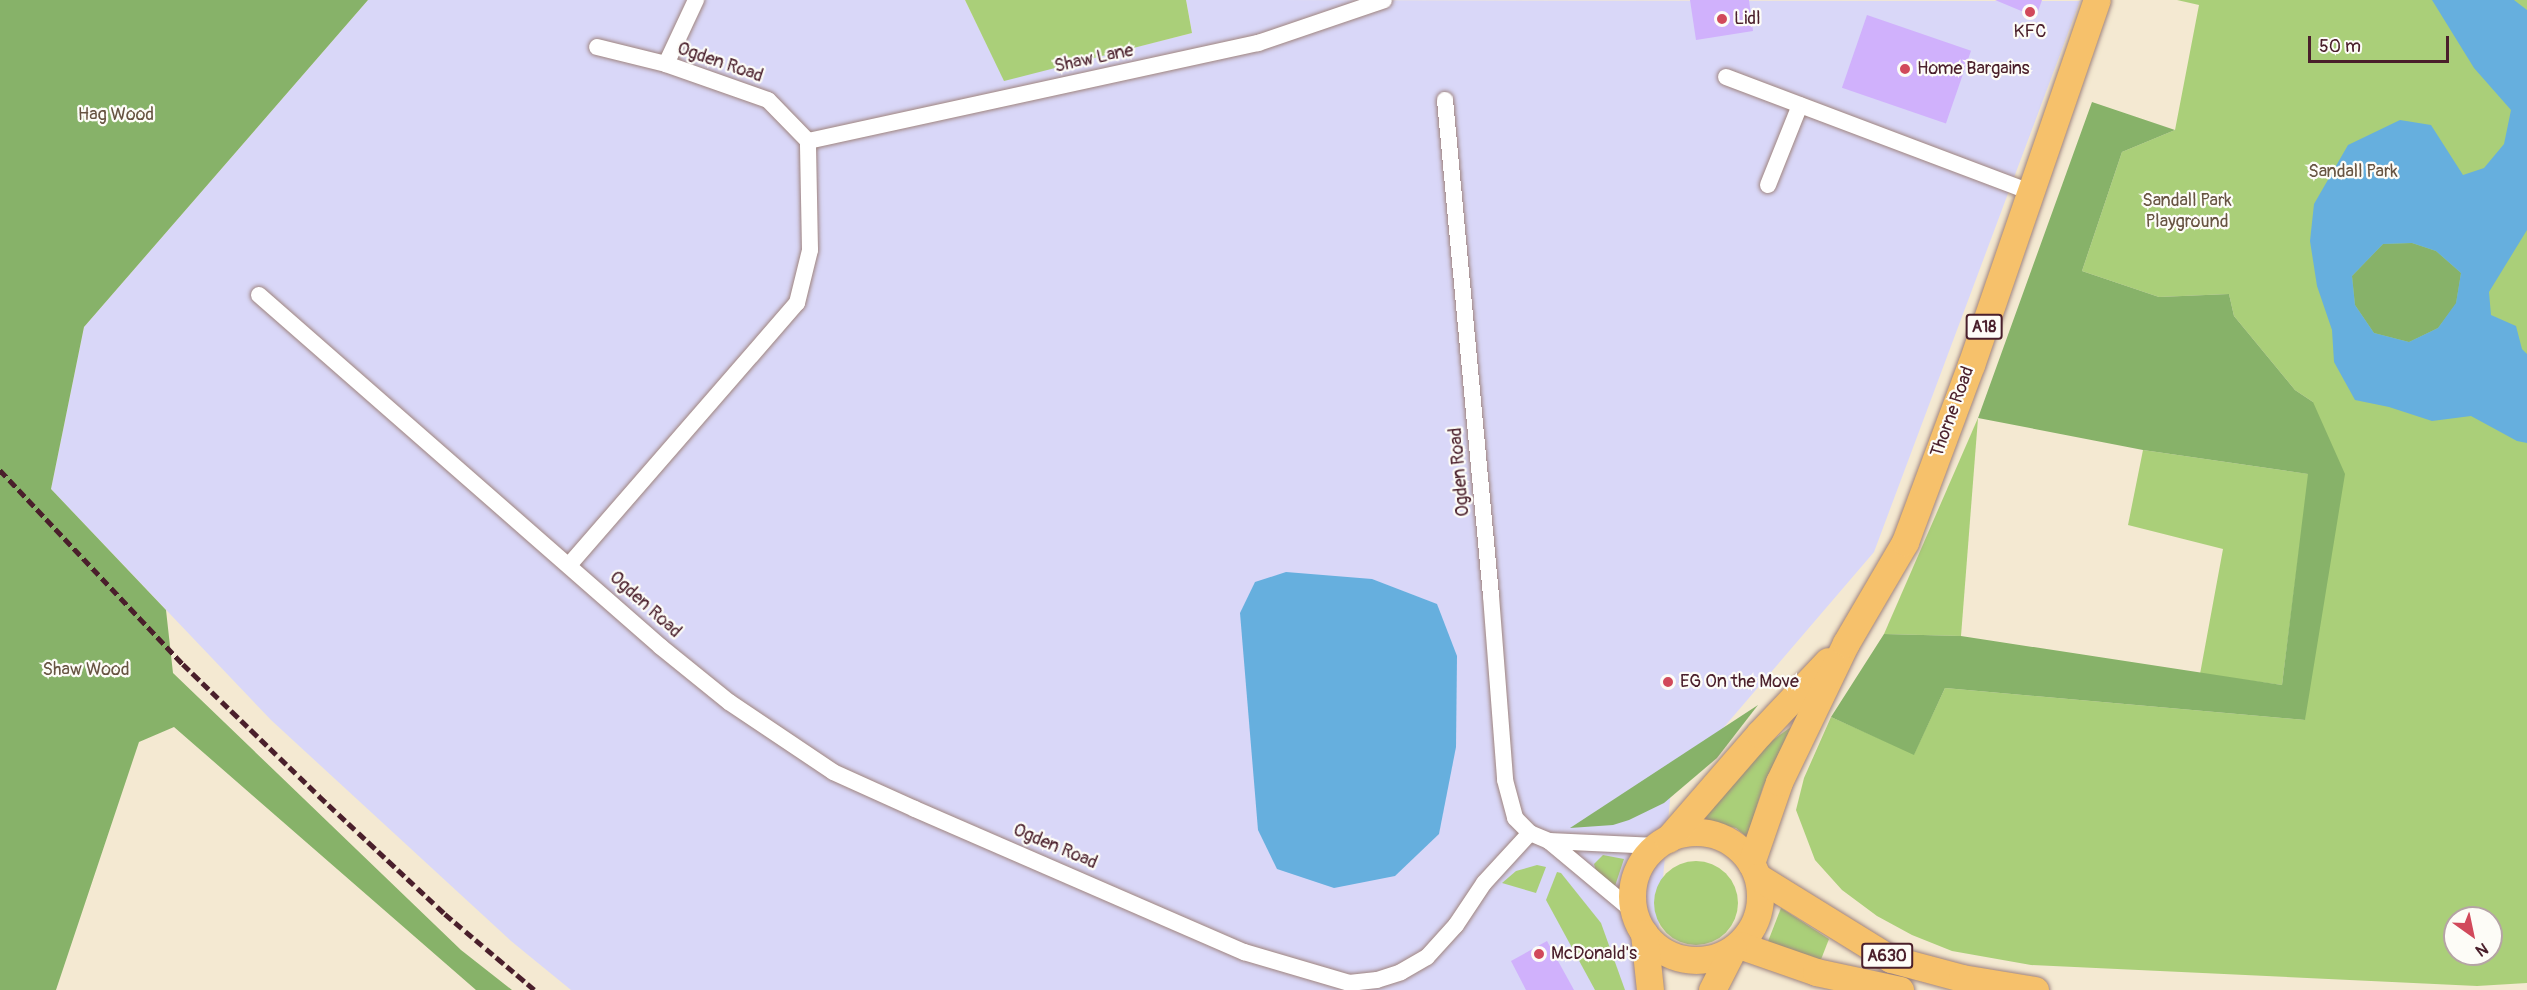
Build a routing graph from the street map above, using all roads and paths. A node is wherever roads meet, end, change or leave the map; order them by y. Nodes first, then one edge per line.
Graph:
1 (696, 0) edge
2 (1384, 0) edge
3 (2097, 0) edge
4 (597, 47) dead end
5 (666, 64) junction
6 (1726, 77) dead end
7 (1445, 100) dead end
8 (1800, 105) junction
9 (808, 141) junction
10 (1768, 185) dead end
11 (2030, 192) junction
12 (259, 295) dead end
13 (570, 564) junction
14 (1846, 643) junction
15 (1530, 833) junction
16 (1549, 841) junction
17 (1662, 842) junction
18 (1755, 870) junction
19 (1639, 923) junction
20 (1736, 947) junction
21 (1650, 990) edge
22 (1712, 990) edge
23 (1900, 990) edge
24 (2035, 990) edge

1 - 5 street
2 - 9 street, Shaw Lane
3 - 11 highway, Thorne Road / A18
4 - 5 street, Ogden Road
5 - 9 street, Ogden Road
6 - 8 street
7 - 15 street, Ogden Road
8 - 10 street
8 - 11 street
9 - 13 street
11 - 14 highway, Thorne Road / A18
12 - 13 street, Ogden Road
13 - 15 street, Ogden Road
14 - 17 highway, Thorne Road / A18
14 - 18 highway, Thorne Road / A18
15 - 16 street
16 - 17 street
16 - 19 street
17 - 18 highway
17 - 19 highway
18 - 20 highway
18 - 24 highway, A630
19 - 20 highway
19 - 21 highway
20 - 22 highway
20 - 23 highway, A630

